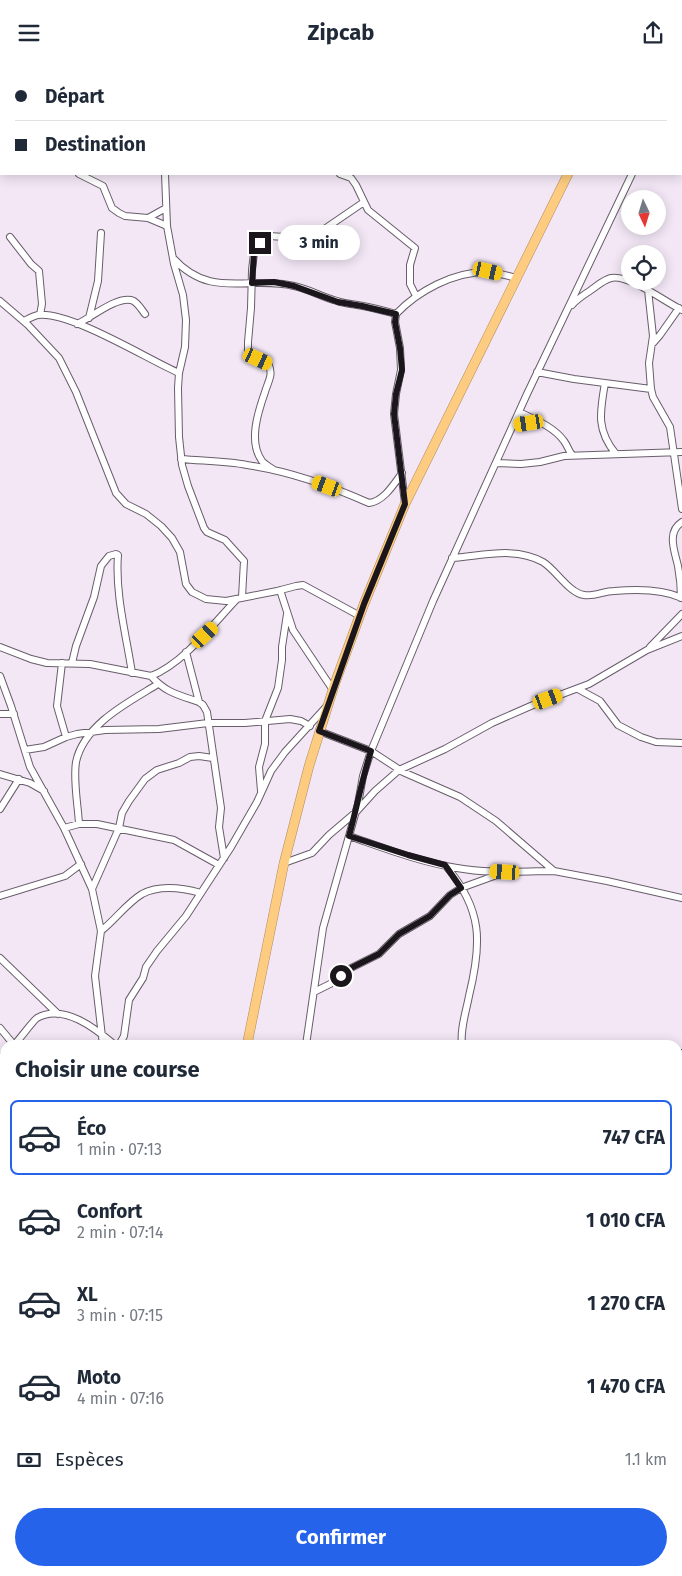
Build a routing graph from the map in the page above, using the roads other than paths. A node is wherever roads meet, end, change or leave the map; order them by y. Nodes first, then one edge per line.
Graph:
1 (81, 175) edge
2 (165, 175) edge
3 (343, 175) edge
4 (568, 175) edge
5 (632, 175) edge
6 (364, 202) junction
7 (166, 208) junction
8 (148, 218) junction
9 (167, 226) junction
10 (101, 233) dead end
11 (10, 237) dead end
12 (172, 257) junction
13 (517, 278) junction
14 (621, 279) edge
15 (252, 283) junction
16 (648, 290) joint
17 (416, 297) junction
18 (0, 301) edge
19 (568, 309) junction
20 (680, 309) edge
21 (145, 313) dead end
22 (396, 314) junction
23 (40, 315) junction
24 (88, 319) junction
25 (24, 321) junction
26 (77, 324) junction
27 (88, 329) junction
28 (653, 343) junction
29 (537, 372) junction
30 (179, 373) junction
31 (605, 383) junction
32 (651, 389) junction
33 (519, 412) junction
34 (536, 420) junction
35 (513, 425) junction
36 (673, 452) junction
37 (682, 452) edge
38 (616, 454) junction
39 (572, 455) junction
40 (181, 459) junction
41 (496, 463) junction
42 (274, 470) junction
43 (402, 473) junction
44 (405, 504) junction
45 (682, 509) edge
46 (682, 522) edge
47 (452, 559) junction
48 (280, 590) junction
49 (240, 598) junction
50 (682, 598) edge
51 (287, 613) junction
52 (682, 614) edge
53 (360, 616) junction
54 (682, 637) edge
55 (0, 647) edge
56 (647, 650) junction
57 (186, 651) junction
58 (62, 663) junction
59 (72, 663) junction
60 (132, 673) junction
61 (0, 676) edge
62 (152, 676) junction
63 (158, 684) junction
64 (333, 689) junction
65 (578, 689) junction
66 (199, 702) junction
67 (328, 704) junction
68 (0, 714) edge
69 (14, 714) junction
70 (265, 721) junction
71 (208, 723) junction
72 (310, 726) junction
73 (319, 731) junction
74 (93, 732) junction
75 (66, 737) junction
76 (682, 743) edge
77 (25, 750) junction
78 (371, 751) junction
79 (213, 758) junction
80 (399, 770) junction
81 (0, 774) edge
82 (19, 779) junction
83 (45, 792) junction
84 (261, 792) junction
85 (0, 809) edge
86 (356, 812) junction
87 (79, 824) junction
88 (119, 827) junction
89 (64, 828) junction
90 (349, 836) junction
91 (224, 858) junction
92 (81, 863) junction
93 (284, 863) junction
94 (219, 865) junction
95 (445, 865) junction
96 (554, 871) junction
97 (505, 872) junction
98 (86, 873) junction
99 (98, 873) junction
100 (461, 888) junction
101 (92, 889) junction
102 (201, 893) junction
103 (0, 896) edge
104 (682, 898) edge
105 (101, 931) junction
106 (0, 957) edge
107 (314, 992) junction
108 (58, 1014) junction
109 (0, 1028) edge
110 (101, 1032) junction
111 (10, 1040) edge
112 (18, 1040) edge
113 (102, 1040) edge
114 (110, 1040) edge
115 (122, 1040) edge
116 (247, 1040) edge
117 (307, 1040) edge
118 (462, 1040) edge

1 - 8 street
2 - 7 street
3 - 6 street
4 - 13 highway
5 - 19 street
6 - 15 street
6 - 17 street
7 - 8 street
7 - 9 street
8 - 9 street
9 - 12 street
10 - 24 street
11 - 23 street
12 - 15 street
12 - 30 street
13 - 17 street
13 - 44 highway
14 - 19 street
15 - 22 street
15 - 42 street
16 - 20 street
16 - 28 street
17 - 22 street
18 - 25 street
19 - 29 street
20 - 28 street
21 - 24 street
22 - 43 street
23 - 25 street
23 - 26 street
24 - 26 street
24 - 27 street
25 - 49 street
26 - 27 street
27 - 30 street
28 - 32 street
29 - 31 street
29 - 33 street
30 - 40 street
31 - 32 street
31 - 38 street
32 - 36 street
33 - 34 street
33 - 35 street
34 - 35 street
34 - 39 street
35 - 41 street
36 - 37 street
36 - 38 street
36 - 45 street
38 - 39 street
39 - 41 street
40 - 42 street
40 - 49 street
41 - 47 street
42 - 43 street
43 - 44 street
44 - 53 highway
46 - 50 street
47 - 50 street
47 - 78 street
48 - 49 street
48 - 51 street
48 - 53 street
49 - 57 street
51 - 64 street
51 - 70 street
52 - 56 street
53 - 64 highway
54 - 56 street
55 - 58 street
56 - 65 street
57 - 62 street
57 - 66 street
58 - 59 street
58 - 75 street
59 - 60 street
59 - 60 street
60 - 62 street
61 - 69 street
62 - 63 street
63 - 66 street
63 - 74 street
64 - 67 highway
65 - 76 street
65 - 80 street
66 - 71 street
67 - 72 street
67 - 73 highway
68 - 69 street
69 - 77 street
70 - 71 street
70 - 72 street
70 - 84 street
71 - 74 street
71 - 79 street
72 - 84 street
73 - 78 street
73 - 93 highway
74 - 75 street
74 - 87 street
75 - 77 street
77 - 83 street
78 - 80 street
78 - 86 street
79 - 88 street
79 - 91 street
80 - 86 street
80 - 96 street
81 - 82 street
82 - 83 street
82 - 85 street
83 - 89 street
84 - 91 street
86 - 90 street
86 - 93 street
87 - 88 street
87 - 89 street
88 - 94 street
88 - 99 street
89 - 92 street
90 - 95 street
90 - 107 street
91 - 94 street
92 - 98 street
92 - 103 street
93 - 116 highway
94 - 102 street
95 - 97 street
95 - 100 street
96 - 97 street
96 - 104 street
97 - 100 street
98 - 99 street
98 - 101 street
99 - 101 street
100 - 107 street
100 - 118 street
101 - 105 street
102 - 105 street
102 - 115 street
105 - 110 street
106 - 108 street
107 - 117 street
108 - 110 street
108 - 112 street
109 - 111 street
110 - 113 street
110 - 114 street

